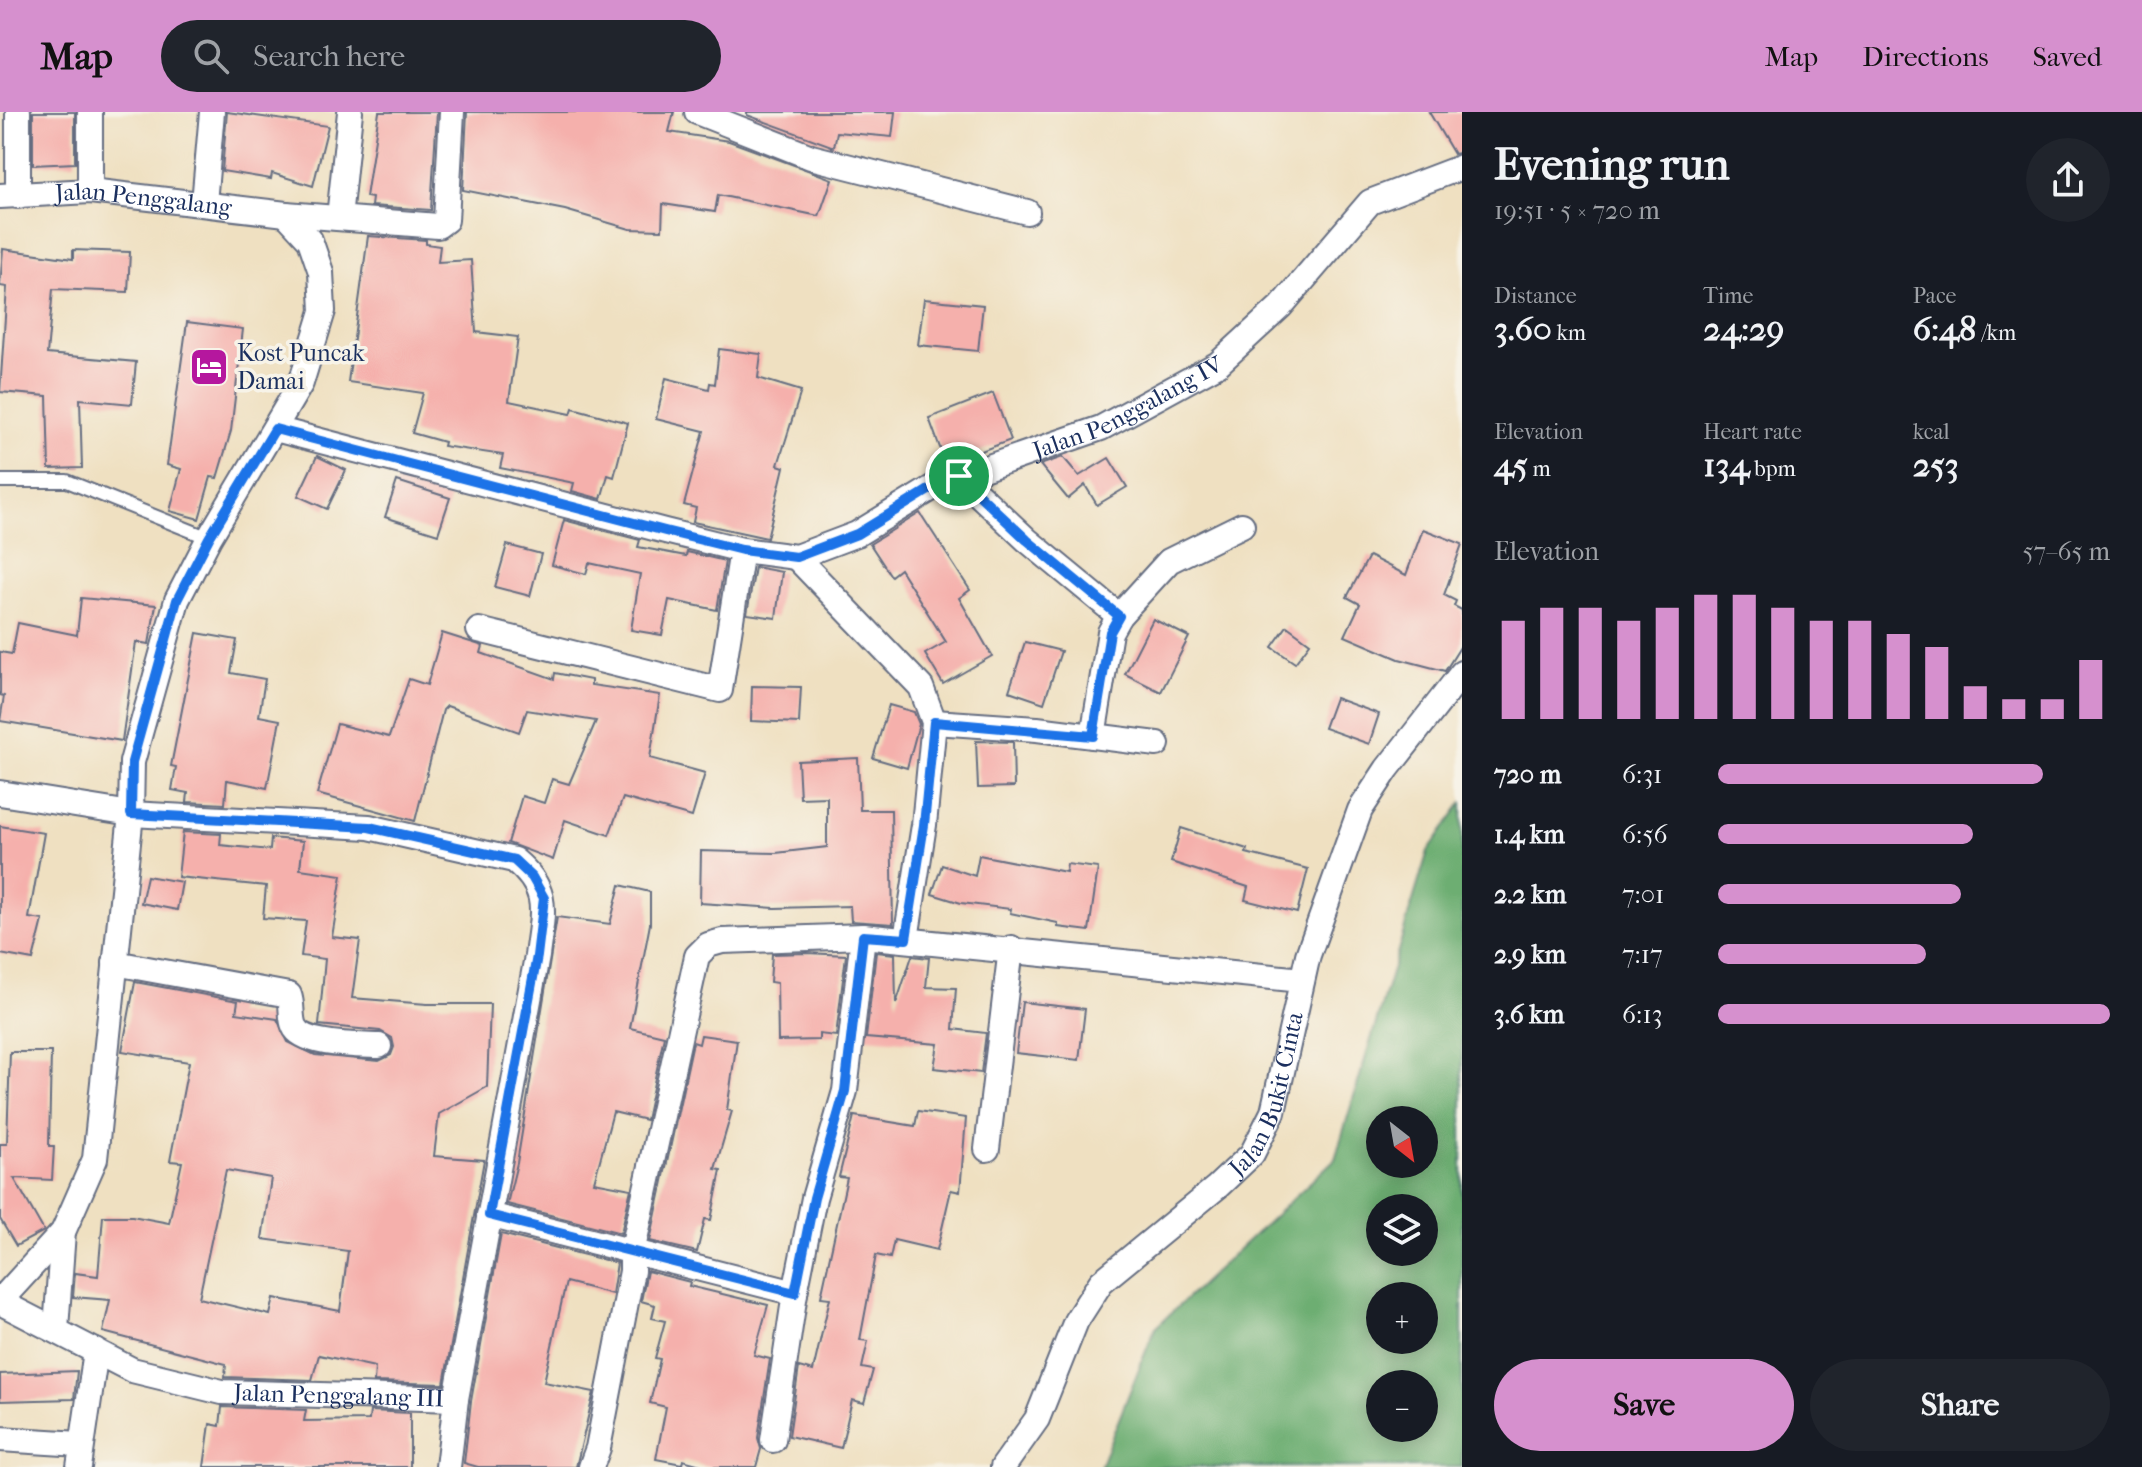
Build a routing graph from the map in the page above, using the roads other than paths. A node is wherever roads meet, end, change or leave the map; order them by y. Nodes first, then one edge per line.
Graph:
1 (18, 112) edge
2 (90, 112) edge
3 (212, 112) edge
4 (350, 112) edge
5 (452, 112) edge
6 (697, 112) edge
7 (1462, 167) edge
8 (90, 191) junction
9 (9, 196) edge
10 (204, 203) junction
11 (1027, 212) dead end
12 (286, 214) junction
13 (339, 218) junction
14 (275, 429) junction
15 (959, 476) junction
16 (0, 481) edge
17 (1242, 525) dead end
18 (209, 538) junction
19 (742, 550) junction
20 (796, 557) junction
21 (1119, 616) junction
22 (479, 630) dead end
23 (1462, 673) edge
24 (934, 722) junction
25 (1093, 736) junction
26 (1157, 744) dead end
27 (0, 793) edge
28 (131, 814) junction
29 (863, 936) junction
30 (906, 939) junction
31 (1011, 948) junction
32 (115, 963) junction
33 (1302, 980) junction
34 (379, 1046) dead end
35 (987, 1149) dead end
36 (489, 1215) junction
37 (63, 1232) junction
38 (632, 1253) junction
39 (795, 1293) junction
40 (0, 1302) edge
41 (56, 1329) junction
42 (96, 1351) junction
43 (456, 1399) junction
44 (0, 1439) edge
45 (773, 1440) dead end
46 (80, 1456) edge
47 (448, 1467) edge
48 (591, 1467) edge
49 (1003, 1467) edge

1 - 9 street
2 - 8 street
3 - 10 street
4 - 13 street
5 - 13 street, Jalan Penggalang
6 - 11 street
7 - 15 street, Jalan Penggalang IV
8 - 9 street, Jalan Penggalang
8 - 10 street, Jalan Penggalang
10 - 12 street, Jalan Penggalang
12 - 13 street, Jalan Penggalang
12 - 14 street
14 - 18 street
14 - 19 street, Jalan Penggalang IV
15 - 20 street, Jalan Penggalang IV
15 - 21 street
16 - 18 lane
17 - 21 street
18 - 28 street
19 - 20 street, Jalan Penggalang IV
19 - 22 street
20 - 24 street
21 - 25 street
23 - 33 street, Jalan Bukit Cinta
24 - 25 street
24 - 30 street
25 - 26 street
27 - 28 street, Jalan Penggalang III
28 - 32 street
28 - 36 street, Jalan Penggalang III
29 - 30 street
29 - 38 street
29 - 39 street
30 - 31 street
31 - 33 street
31 - 35 street
32 - 34 street
32 - 37 street
33 - 49 street, Jalan Bukit Cinta
36 - 38 street
36 - 43 street, Jalan Penggalang III
37 - 40 street
37 - 41 street
38 - 39 street
38 - 48 street
39 - 45 street
40 - 41 street, Jalan Penggalang III
41 - 42 street, Jalan Penggalang III
42 - 43 street, Jalan Penggalang III
42 - 46 street
43 - 47 street
44 - 46 street

